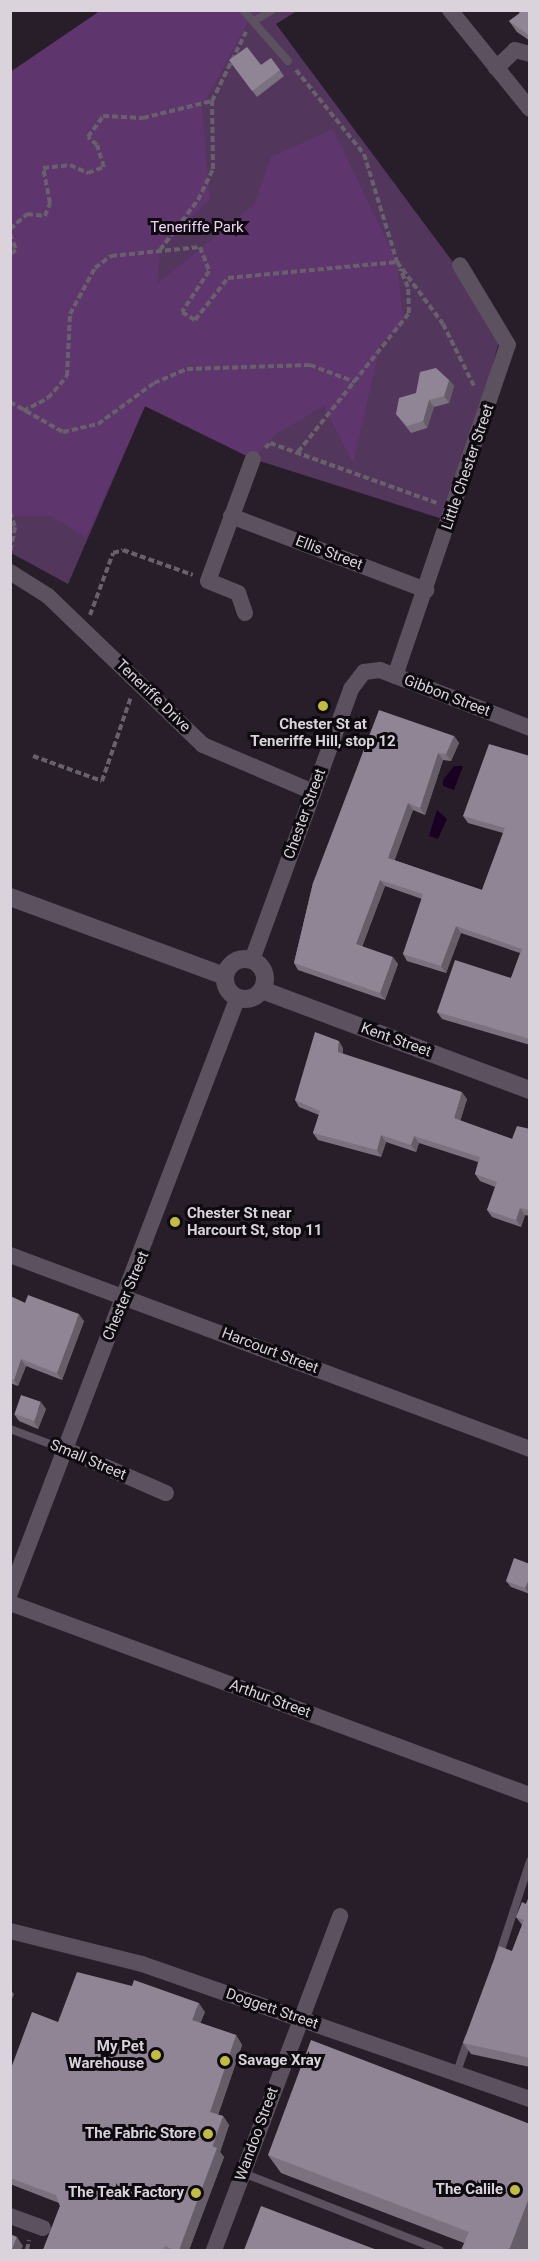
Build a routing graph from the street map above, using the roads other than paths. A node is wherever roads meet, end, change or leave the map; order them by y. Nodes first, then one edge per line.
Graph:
1 (243, 10) edge
2 (272, 10) edge
3 (450, 10) edge
4 (254, 21) junction
5 (530, 54) edge
6 (288, 61) road end
7 (496, 68) junction
8 (530, 109) edge
9 (460, 265) dead end
10 (253, 459) road end
11 (231, 516) junction
12 (10, 572) edge
13 (426, 590) junction
14 (245, 613) dead end
15 (364, 672) joint
16 (395, 676) junction
17 (530, 728) edge
18 (313, 792) junction
19 (10, 897) edge
20 (252, 960) junction
21 (225, 976) junction
22 (262, 990) junction
23 (238, 998) junction
24 (530, 1090) edge
25 (10, 1255) edge
26 (128, 1298) junction
27 (10, 1429) edge
28 (530, 1449) edge
29 (67, 1450) junction
30 (166, 1492) dead end
31 (10, 1593) edge
32 (10, 1603) edge
33 (530, 1795) edge
34 (530, 1862) edge
35 (340, 1916) dead end
36 (10, 1931) edge
37 (494, 1970) edge
38 (299, 2019) junction
39 (475, 2023) edge
40 (457, 2072) junction
41 (530, 2099) edge
42 (243, 2173) junction
43 (10, 2216) edge
44 (43, 2228) dead end
45 (214, 2250) edge
46 (439, 2250) edge

1 - 4 lane
2 - 4 lane
3 - 7 street
4 - 6 lane
5 - 7 street
7 - 8 street
9 - 13 street, Little Chester Street
10 - 11 street
11 - 13 street, Ellis Street
11 - 14 street
12 - 18 street, Teneriffe Drive
13 - 16 street, Little Chester Street
15 - 16 street, Gibbon Street
15 - 18 street, Chester Street
16 - 17 street, Gibbon Street
18 - 20 street, Chester Street
19 - 21 street
20 - 21 street
20 - 22 street
21 - 23 street
22 - 23 street
22 - 24 street, Kent Street
23 - 26 street, Chester Street
25 - 26 street, Harcourt Street
26 - 28 street, Harcourt Street
26 - 29 street, Chester Street
27 - 29 lane, Small Street
29 - 30 street, Small Street
29 - 31 street, Chester Street
32 - 33 street, Arthur Street
34 - 37 lane
35 - 38 street, Wandoo Street
36 - 38 street, Doggett Street
38 - 40 street, Doggett Street
38 - 42 street, Wandoo Street
39 - 40 lane
40 - 41 street, Doggett Street
42 - 45 street, Wandoo Street
42 - 46 lane
43 - 44 street

